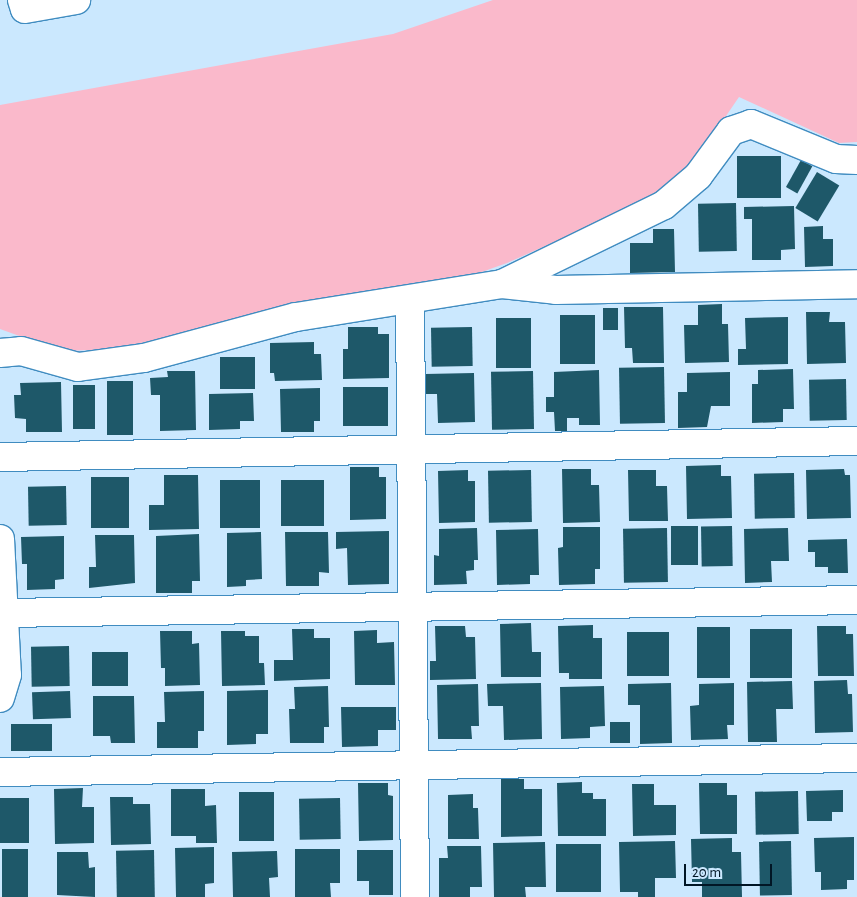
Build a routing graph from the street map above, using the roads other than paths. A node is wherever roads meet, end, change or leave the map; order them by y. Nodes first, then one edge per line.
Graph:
1 (22, 0) edge
2 (76, 0) edge
3 (857, 160) edge
4 (502, 284) junction
5 (857, 284) edge
6 (410, 301) junction
7 (0, 353) edge
8 (857, 441) edge
9 (411, 449) junction
10 (0, 456) edge
11 (0, 539) edge
12 (857, 600) edge
13 (412, 607) junction
14 (4, 613) junction
15 (0, 698) edge
16 (857, 758) edge
17 (414, 765) junction
18 (0, 772) edge
19 (415, 897) edge

1 - 2 street
3 - 4 street
4 - 5 street
4 - 6 street
6 - 7 street
6 - 9 street
8 - 9 street
9 - 10 street
9 - 13 street
11 - 14 street
12 - 13 street
13 - 14 street
13 - 17 street
14 - 15 street
16 - 17 street
17 - 18 street
17 - 19 street

